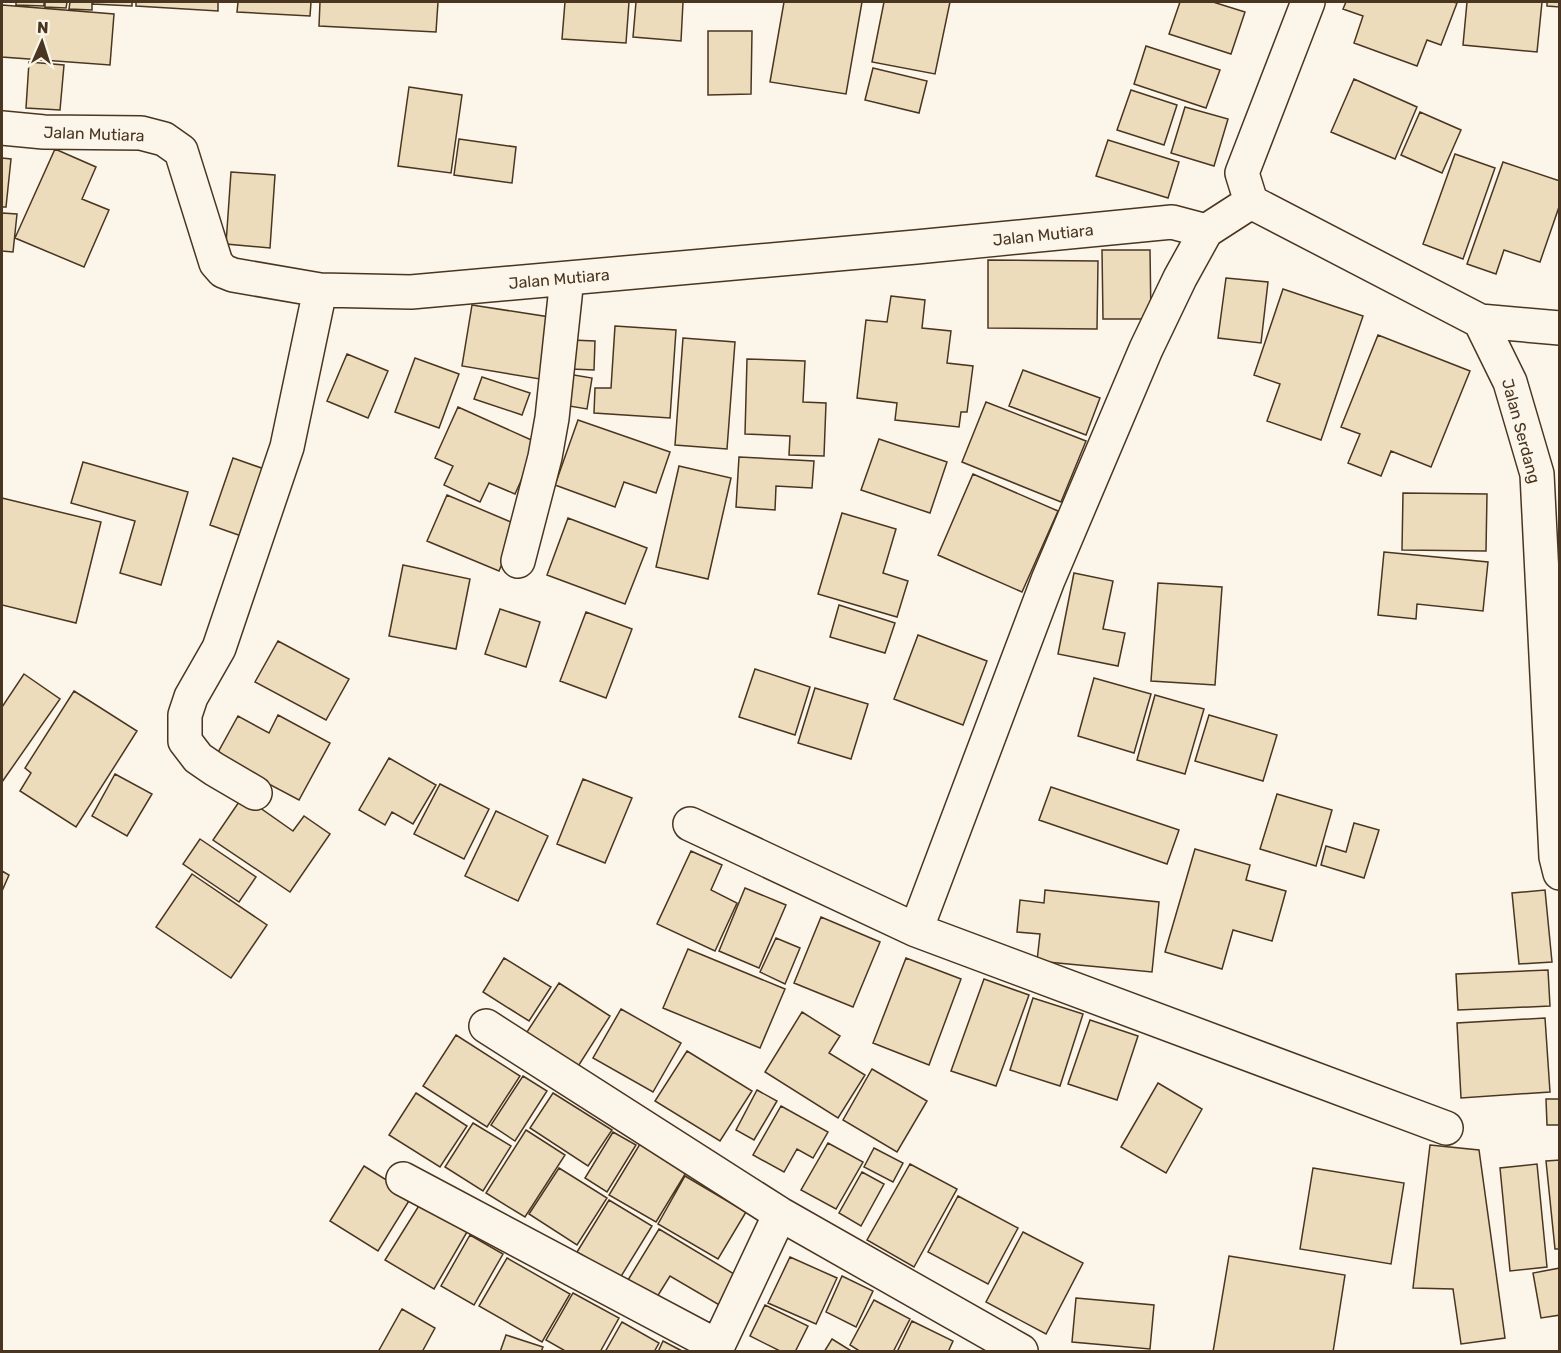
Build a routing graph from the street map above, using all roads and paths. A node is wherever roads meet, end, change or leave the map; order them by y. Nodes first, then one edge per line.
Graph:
1 (1308, 2) edge
2 (2, 128) edge
3 (1251, 202) junction
4 (1206, 231) junction
5 (567, 278) junction
6 (320, 290) junction
7 (1480, 321) junction
8 (1560, 328) edge
9 (518, 561) dead end
10 (255, 792) dead end
11 (690, 824) dead end
12 (1558, 862) edge
13 (916, 930) junction
14 (486, 1026) dead end
15 (1446, 1128) dead end
16 (403, 1179) dead end
17 (780, 1214) junction
18 (716, 1349) edge
19 (1021, 1351) edge

1 - 3 street
2 - 6 street, Jalan Mutiara
3 - 4 street
3 - 7 street
4 - 5 street, Jalan Mutiara
4 - 13 street
5 - 6 street, Jalan Mutiara
5 - 9 street
6 - 10 street
7 - 8 street
7 - 12 street, Jalan Serdang
11 - 13 street
13 - 15 street
14 - 17 street
16 - 18 street
17 - 18 street
17 - 19 street

